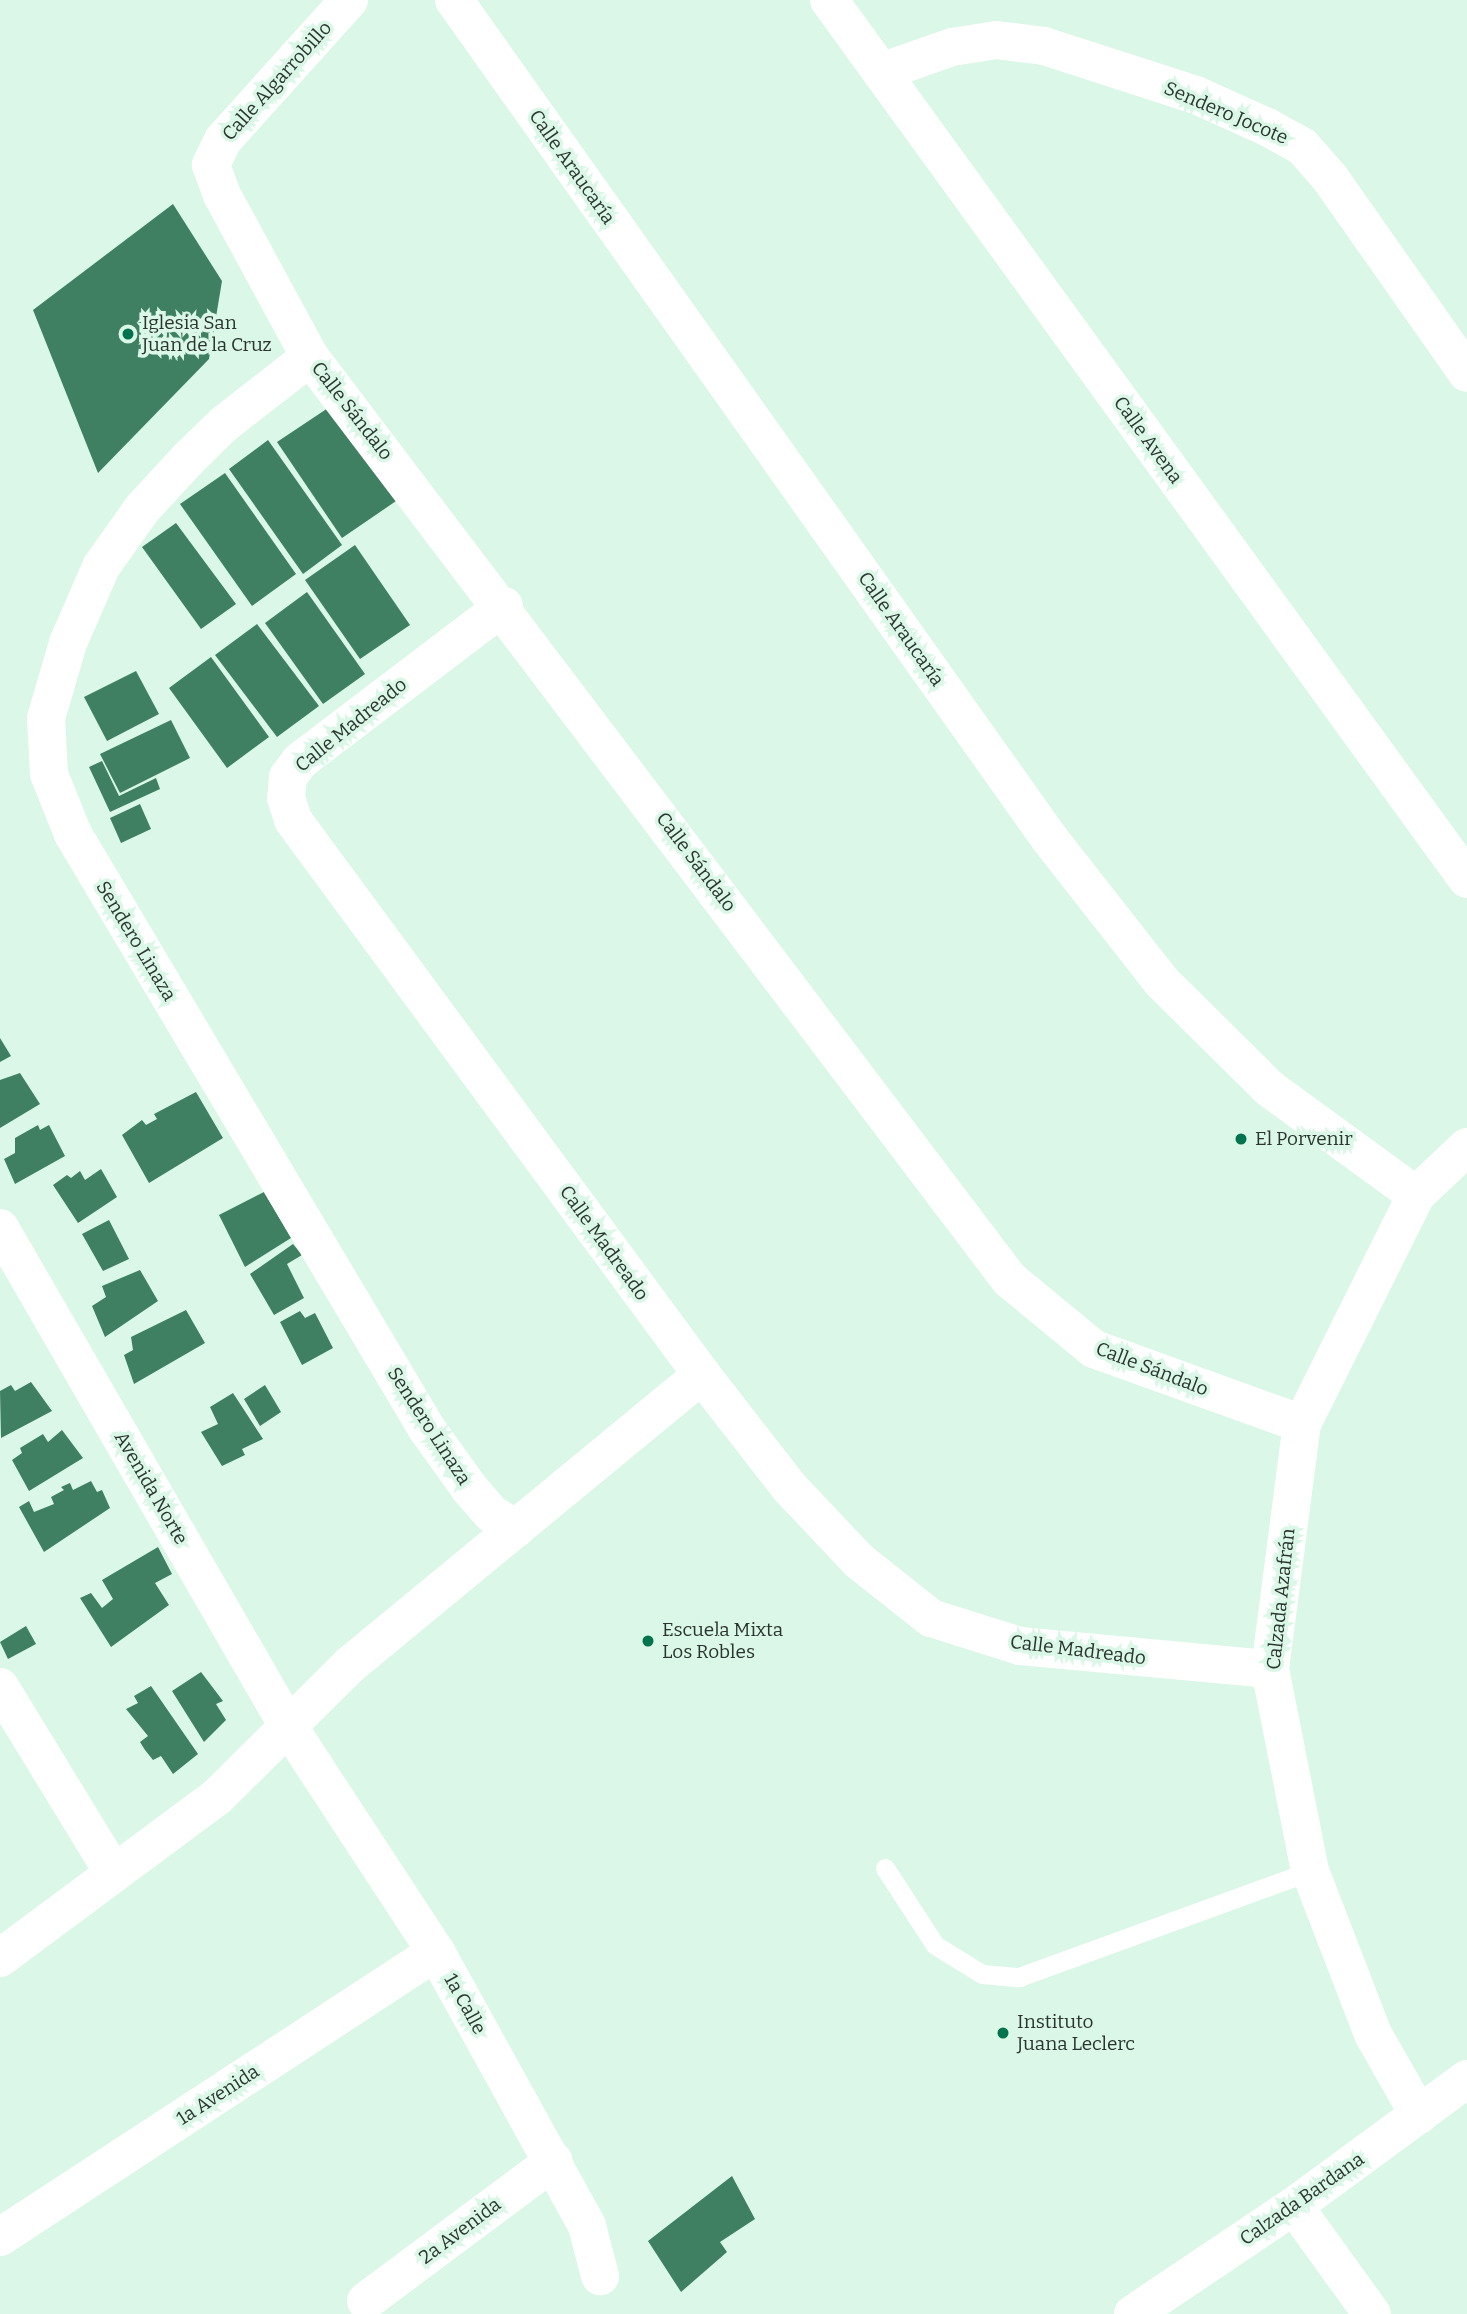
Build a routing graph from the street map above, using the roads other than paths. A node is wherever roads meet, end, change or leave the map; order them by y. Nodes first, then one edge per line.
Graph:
1 (349, 0) edge
2 (454, 0) edge
3 (829, 0) edge
4 (881, 72) junction
5 (211, 165) joint
6 (310, 357) junction
7 (1467, 373) edge
8 (503, 606) junction
9 (1467, 879) edge
10 (1467, 1147) edge
11 (1416, 1195) junction
12 (0, 1228) edge
13 (702, 1375) junction
14 (1302, 1424) junction
15 (516, 1529) junction
16 (1270, 1669) junction
17 (0, 1687) edge
18 (295, 1737) junction
19 (886, 1868) dead end
20 (1310, 1871) junction
21 (113, 1872) junction
22 (436, 1952) junction
23 (0, 1958) edge
24 (1467, 2079) edge
25 (1419, 2115) junction
26 (554, 2161) junction
27 (1294, 2206) junction
28 (0, 2237) edge
29 (600, 2276) dead end
30 (366, 2301) dead end
31 (1133, 2314) edge
32 (1372, 2314) edge

1 - 5 street, Calle Algarrobillo
2 - 11 street, Calle Araucaría
3 - 4 street, Calle Avena
4 - 7 street, Sendero Jocote
4 - 9 street, Calle Avena
5 - 6 street, Calle Sándalo
6 - 8 street, Calle Sándalo
6 - 15 street, Sendero Linaza
8 - 13 street, Calle Madreado
8 - 14 street, Calle Sándalo
10 - 11 street, Calzada Azafrán
11 - 14 street, Calzada Azafrán
12 - 18 street, Avenida Norte
13 - 15 street
13 - 16 street, Calle Madreado
14 - 16 street, Calzada Azafrán
15 - 18 street
16 - 20 street, Calzada Azafrán
17 - 21 street
18 - 21 street
18 - 22 street, 1a Calle
19 - 20 lane
20 - 25 street, Calzada Azafrán
21 - 23 street
22 - 26 street, 1a Calle
22 - 28 street, 1a Avenida
24 - 25 street, Calzada Bardana
25 - 27 street, Calzada Bardana
26 - 29 street, 1a Calle
26 - 30 street, 2a Avenida
27 - 31 street, Calzada Bardana
27 - 32 street

